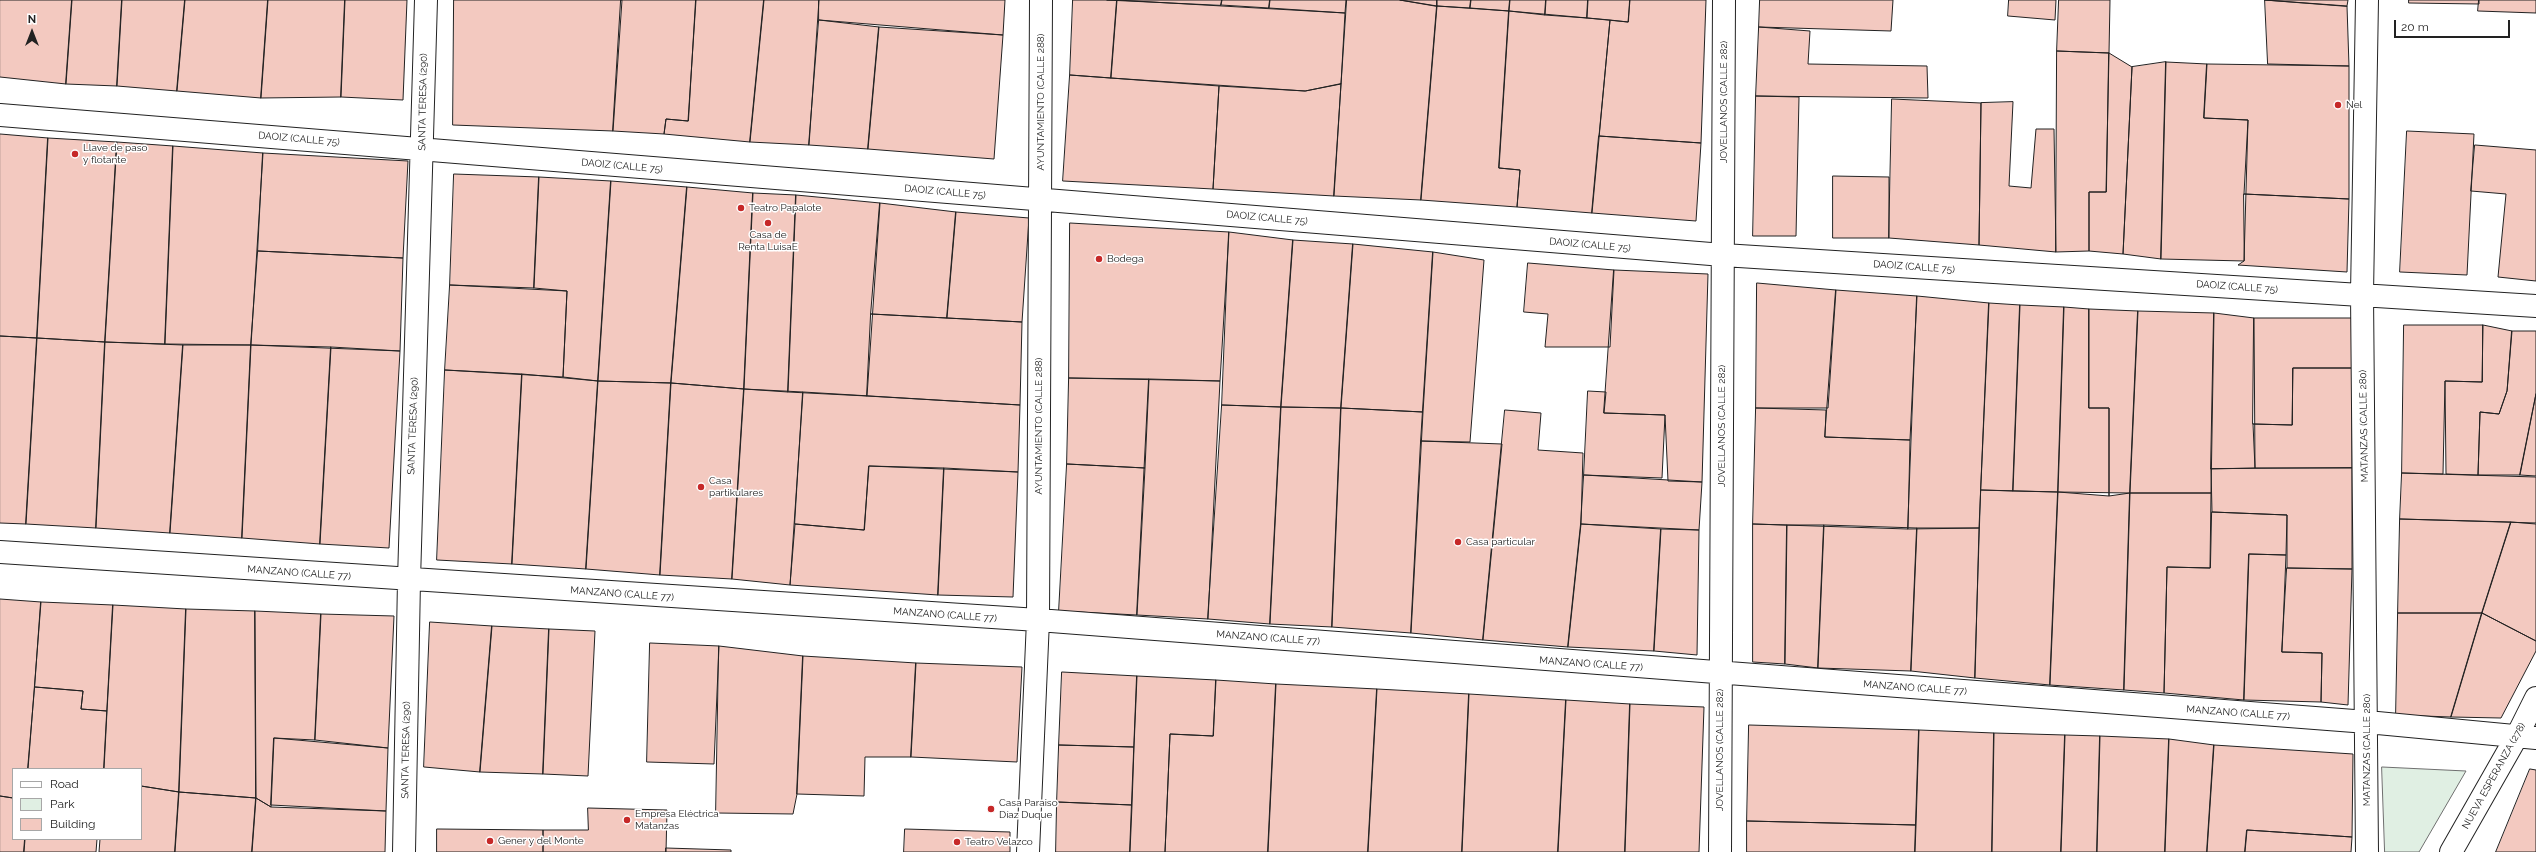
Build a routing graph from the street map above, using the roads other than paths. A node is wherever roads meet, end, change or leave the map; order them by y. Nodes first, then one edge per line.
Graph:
1 (426, 0) edge
2 (1041, 0) edge
3 (1724, 0) edge
4 (2368, 0) edge
5 (0, 115) edge
6 (422, 149) junction
7 (1040, 200) junction
8 (1723, 255) junction
9 (2362, 294) junction
10 (2536, 306) edge
11 (0, 552) edge
12 (409, 580) junction
13 (1038, 620) junction
14 (1721, 674) junction
15 (2536, 698) edge
16 (2367, 722) junction
17 (2527, 737) edge
18 (404, 852) edge
19 (1028, 852) edge
20 (1720, 852) edge
21 (2367, 852) edge
22 (2452, 852) edge

1 - 6 street, SANTA TERESA (290)
2 - 7 street, AYUNTAMIENTO (CALLE 288)
3 - 8 street, JOVELLANOS (CALLE 282)
4 - 9 street, MATANZAS (CALLE 280)
5 - 6 street, DAOIZ (CALLE 75)
6 - 7 street, DAOIZ (CALLE 75)
6 - 12 street, SANTA TERESA (290)
7 - 8 street, DAOIZ (CALLE 75)
7 - 13 street, AYUNTAMIENTO (CALLE 288)
8 - 9 street, DAOIZ (CALLE 75)
8 - 14 street, JOVELLANOS (CALLE 282)
9 - 10 street, DAOIZ (CALLE 75)
9 - 16 street, MATANZAS (CALLE 280)
11 - 12 street, MANZANO (CALLE 77)
12 - 13 street, MANZANO (CALLE 77)
12 - 18 street, SANTA TERESA (290)
13 - 14 street, MANZANO (CALLE 77)
13 - 19 street, AYUNTAMIENTO (CALLE 288)
14 - 16 street, MANZANO (CALLE 77)
14 - 20 street, JOVELLANOS (CALLE 282)
15 - 17 street, NUEVA ESPERANZA (278)
16 - 17 street, MANZANO (CALLE 77)
16 - 21 street, MATANZAS (CALLE 280)
17 - 22 street, NUEVA ESPERANZA (278)

